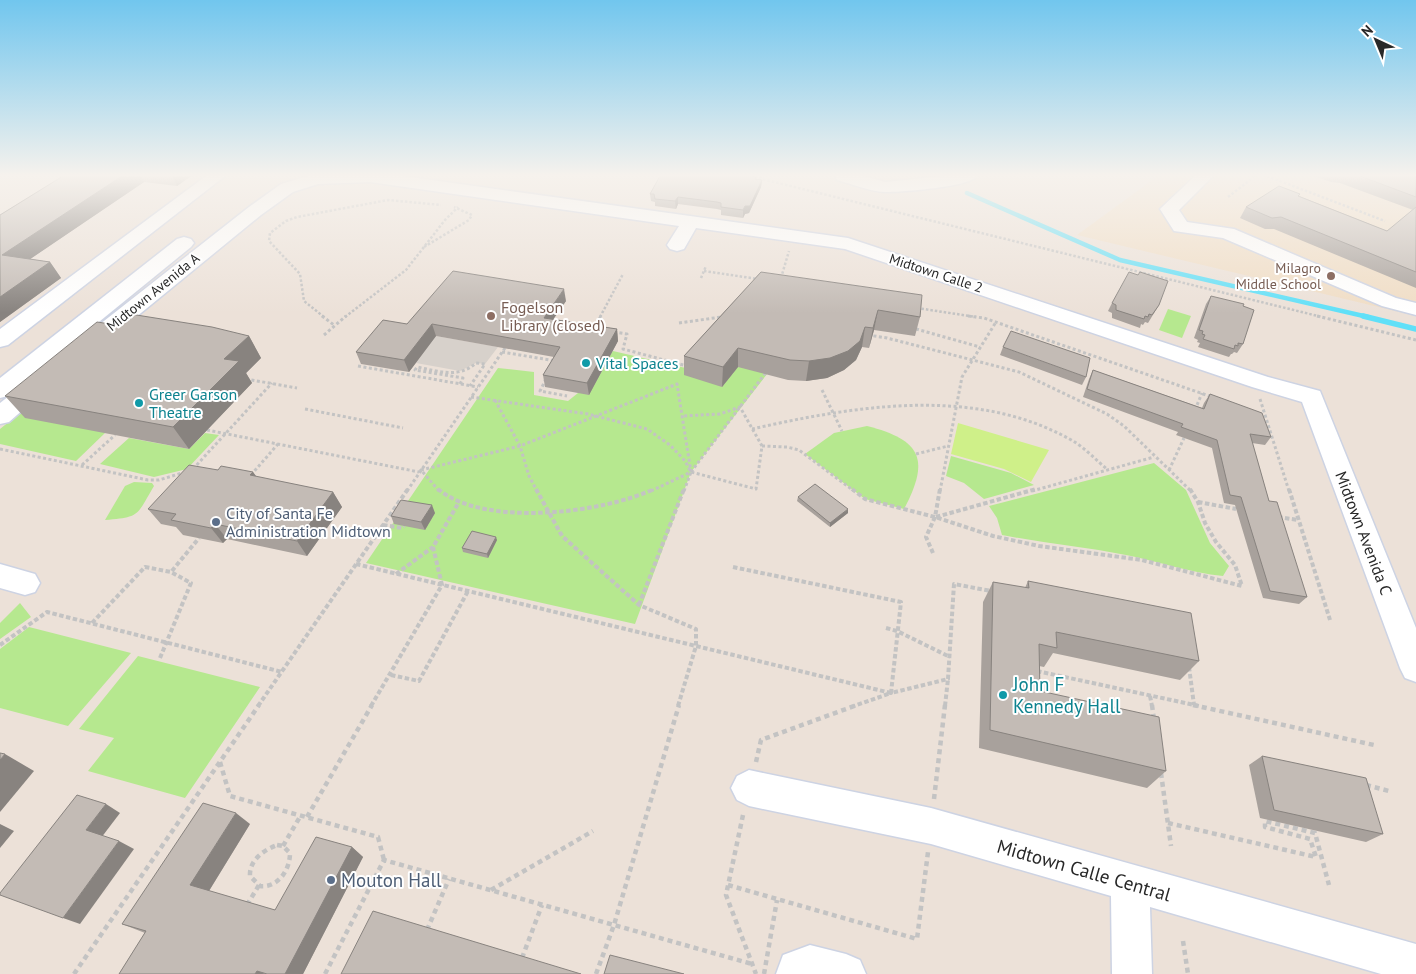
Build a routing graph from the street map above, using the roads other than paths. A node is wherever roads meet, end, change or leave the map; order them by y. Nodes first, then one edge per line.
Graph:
1 (157, 221) edge
2 (213, 221) edge
3 (242, 221) edge
4 (686, 221) edge
5 (1177, 221) edge
6 (690, 222) junction
7 (677, 245) dead end
8 (1416, 309) edge
9 (0, 340) edge
10 (0, 390) edge
11 (1312, 397) joint
12 (0, 416) edge
13 (1416, 668) edge
14 (749, 788) road end
15 (1130, 883) junction
16 (1416, 964) edge
17 (796, 974) edge
18 (846, 974) edge
19 (1132, 974) edge

1 - 9 street
2 - 10 street, Midtown Avenida A
3 - 12 street, Midtown Avenida A
4 - 6 street, Midtown Calle 2
5 - 8 street
6 - 7 street
6 - 11 street, Midtown Calle 2
11 - 13 street, Midtown Avenida C
14 - 15 street, Midtown Calle Central
15 - 16 street, Midtown Calle Central
15 - 19 street
17 - 18 street

